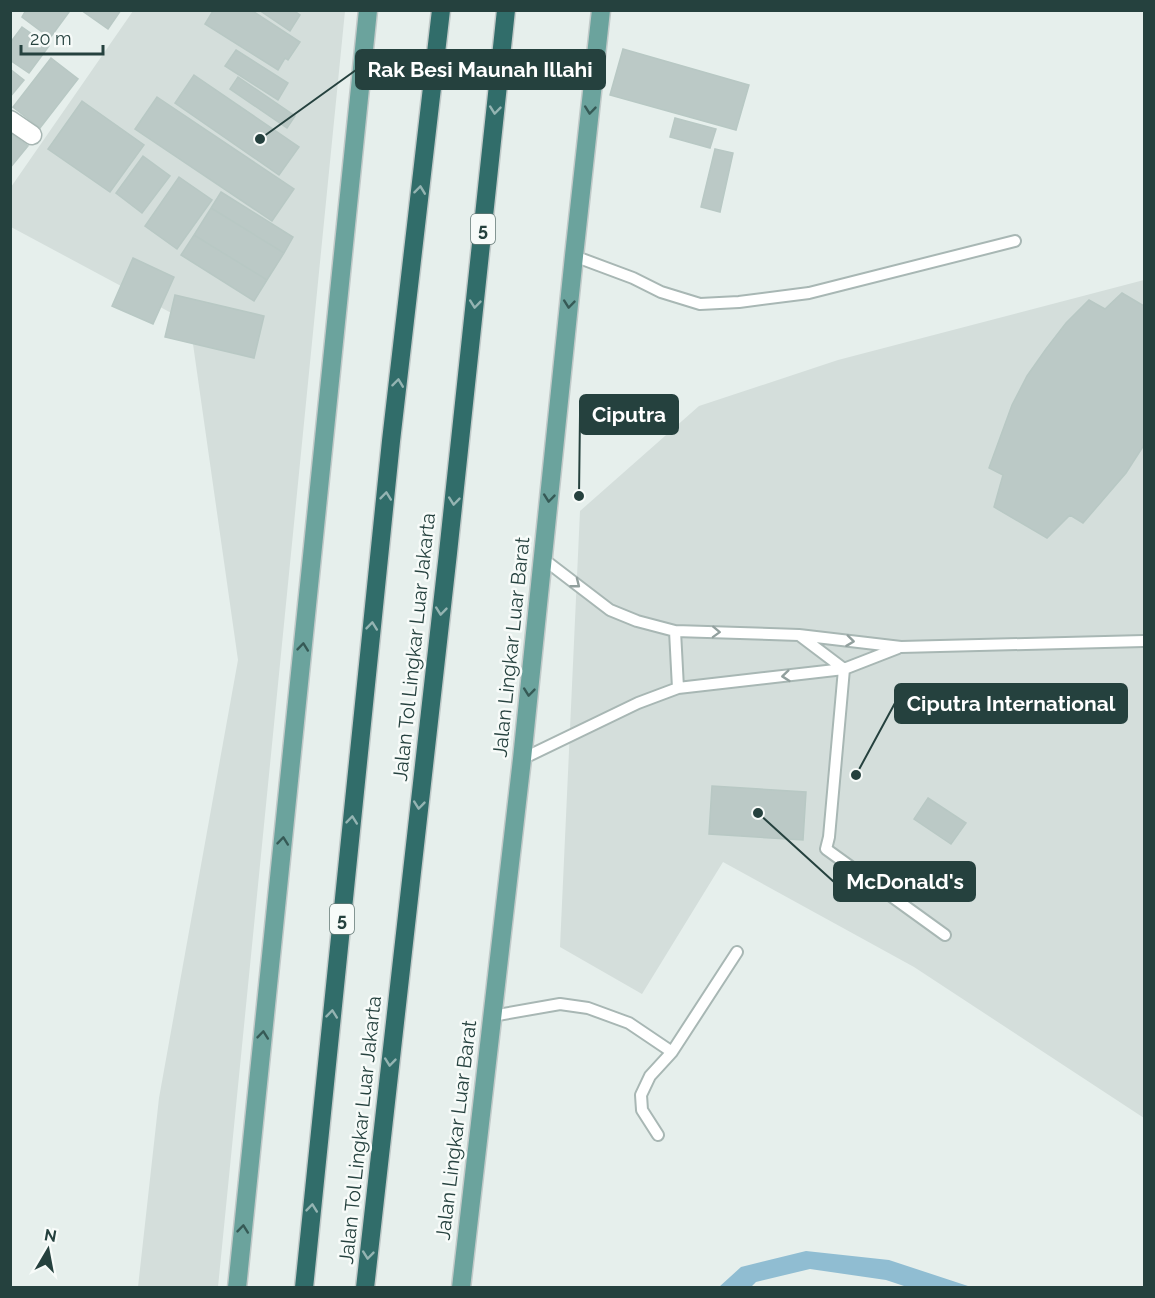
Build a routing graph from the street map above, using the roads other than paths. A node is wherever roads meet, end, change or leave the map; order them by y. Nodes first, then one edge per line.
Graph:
1 (368, 10) edge
2 (441, 10) edge
3 (506, 10) edge
4 (601, 10) edge
5 (10, 120) edge
6 (32, 135) dead end
7 (1015, 241) dead end
8 (574, 256) junction
9 (543, 558) junction
10 (675, 631) junction
11 (800, 635) junction
12 (1144, 640) edge
13 (901, 647) junction
14 (844, 669) junction
15 (678, 688) junction
16 (522, 759) junction
17 (945, 935) dead end
18 (737, 952) dead end
19 (492, 1016) junction
20 (672, 1052) junction
21 (658, 1136) dead end
22 (237, 1287) edge
23 (304, 1287) edge
24 (364, 1287) edge
25 (461, 1287) edge

22 -> 1 main road
23 -> 2 highway, Jalan Tol Lingkar Luar Jakarta / 5
3 -> 24 highway, Jalan Tol Lingkar Luar Jakarta / 5
4 -> 8 main road, Jalan Lingkar Luar Barat
5 - 6 street
7 - 8 lane
8 -> 9 main road, Jalan Lingkar Luar Barat
9 -> 10 lane
9 -> 16 main road, Jalan Lingkar Luar Barat
10 -> 11 lane
10 - 15 lane
11 -> 13 lane
11 - 14 lane
12 - 13 lane
13 - 14 lane
14 -> 15 lane
14 - 17 lane
15 - 16 lane
16 - 19 main road, Jalan Lingkar Luar Barat
18 - 20 lane
19 - 20 lane
19 - 25 main road, Jalan Lingkar Luar Barat
20 - 21 lane

